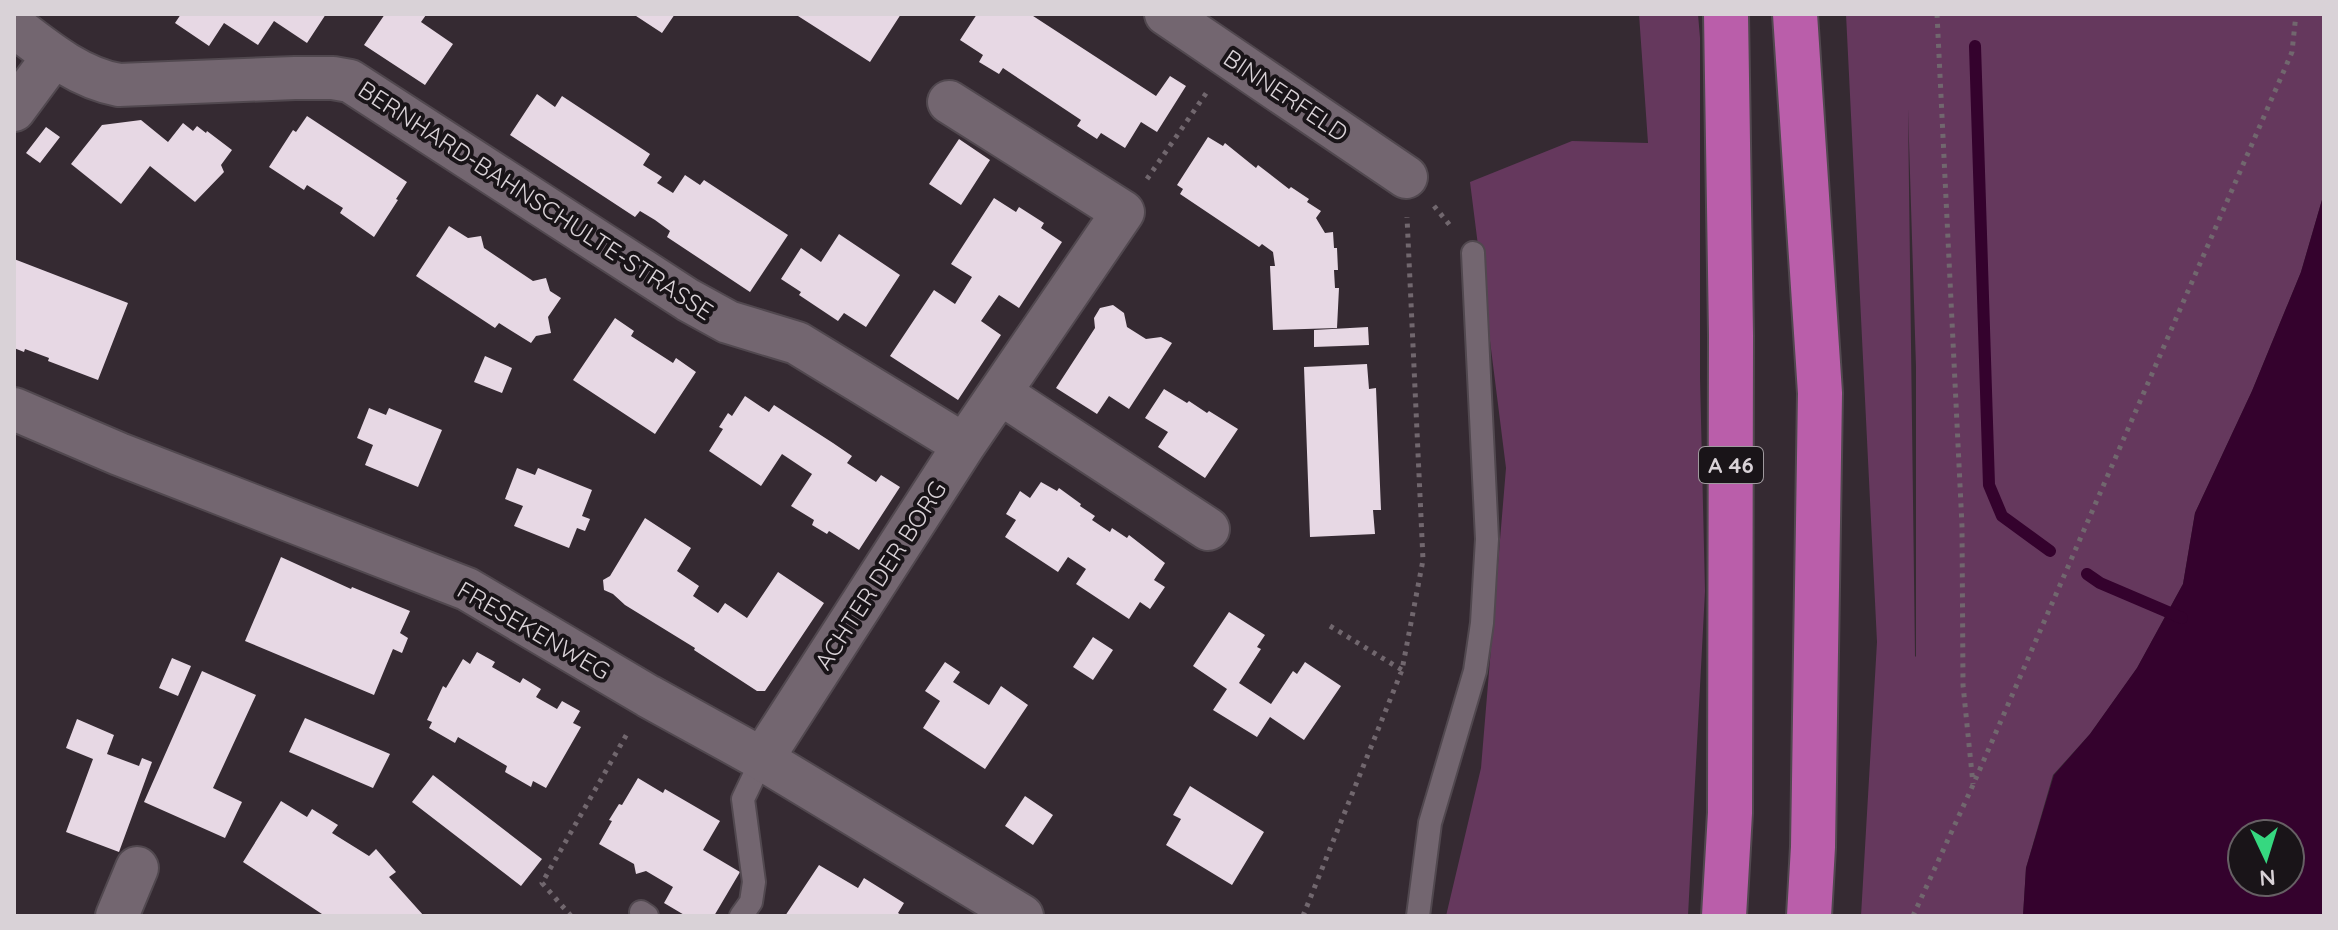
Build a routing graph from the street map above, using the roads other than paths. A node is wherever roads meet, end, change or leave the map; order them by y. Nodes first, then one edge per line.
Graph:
1 (1166, 14) edge
2 (1726, 14) edge
3 (1795, 14) edge
4 (14, 26) edge
5 (54, 56) junction
6 (949, 102) dead end
7 (14, 110) edge
8 (1406, 177) road end
9 (1473, 253) road end
10 (1000, 393) junction
11 (14, 409) edge
12 (964, 445) junction
13 (1208, 529) dead end
14 (762, 759) junction
15 (137, 868) dead end
16 (117, 916) edge
17 (741, 916) edge
18 (1022, 916) edge
19 (1418, 916) edge
20 (1724, 916) edge
21 (1809, 916) edge

1 - 8 street, BINNERFELD
2 - 20 highway, A 46
3 - 21 highway
4 - 5 street, BERNHARD-BAHNSCHULTE-STRASSE
5 - 7 street
5 - 12 street, BERNHARD-BAHNSCHULTE-STRASSE
6 - 10 street, ACHTER DER BORG
9 - 19 lane
10 - 12 street, ACHTER DER BORG
10 - 13 street
11 - 14 street, FRESEKENWEG
12 - 14 street, ACHTER DER BORG
14 - 17 lane
14 - 18 street, FRESEKENWEG
15 - 16 street

